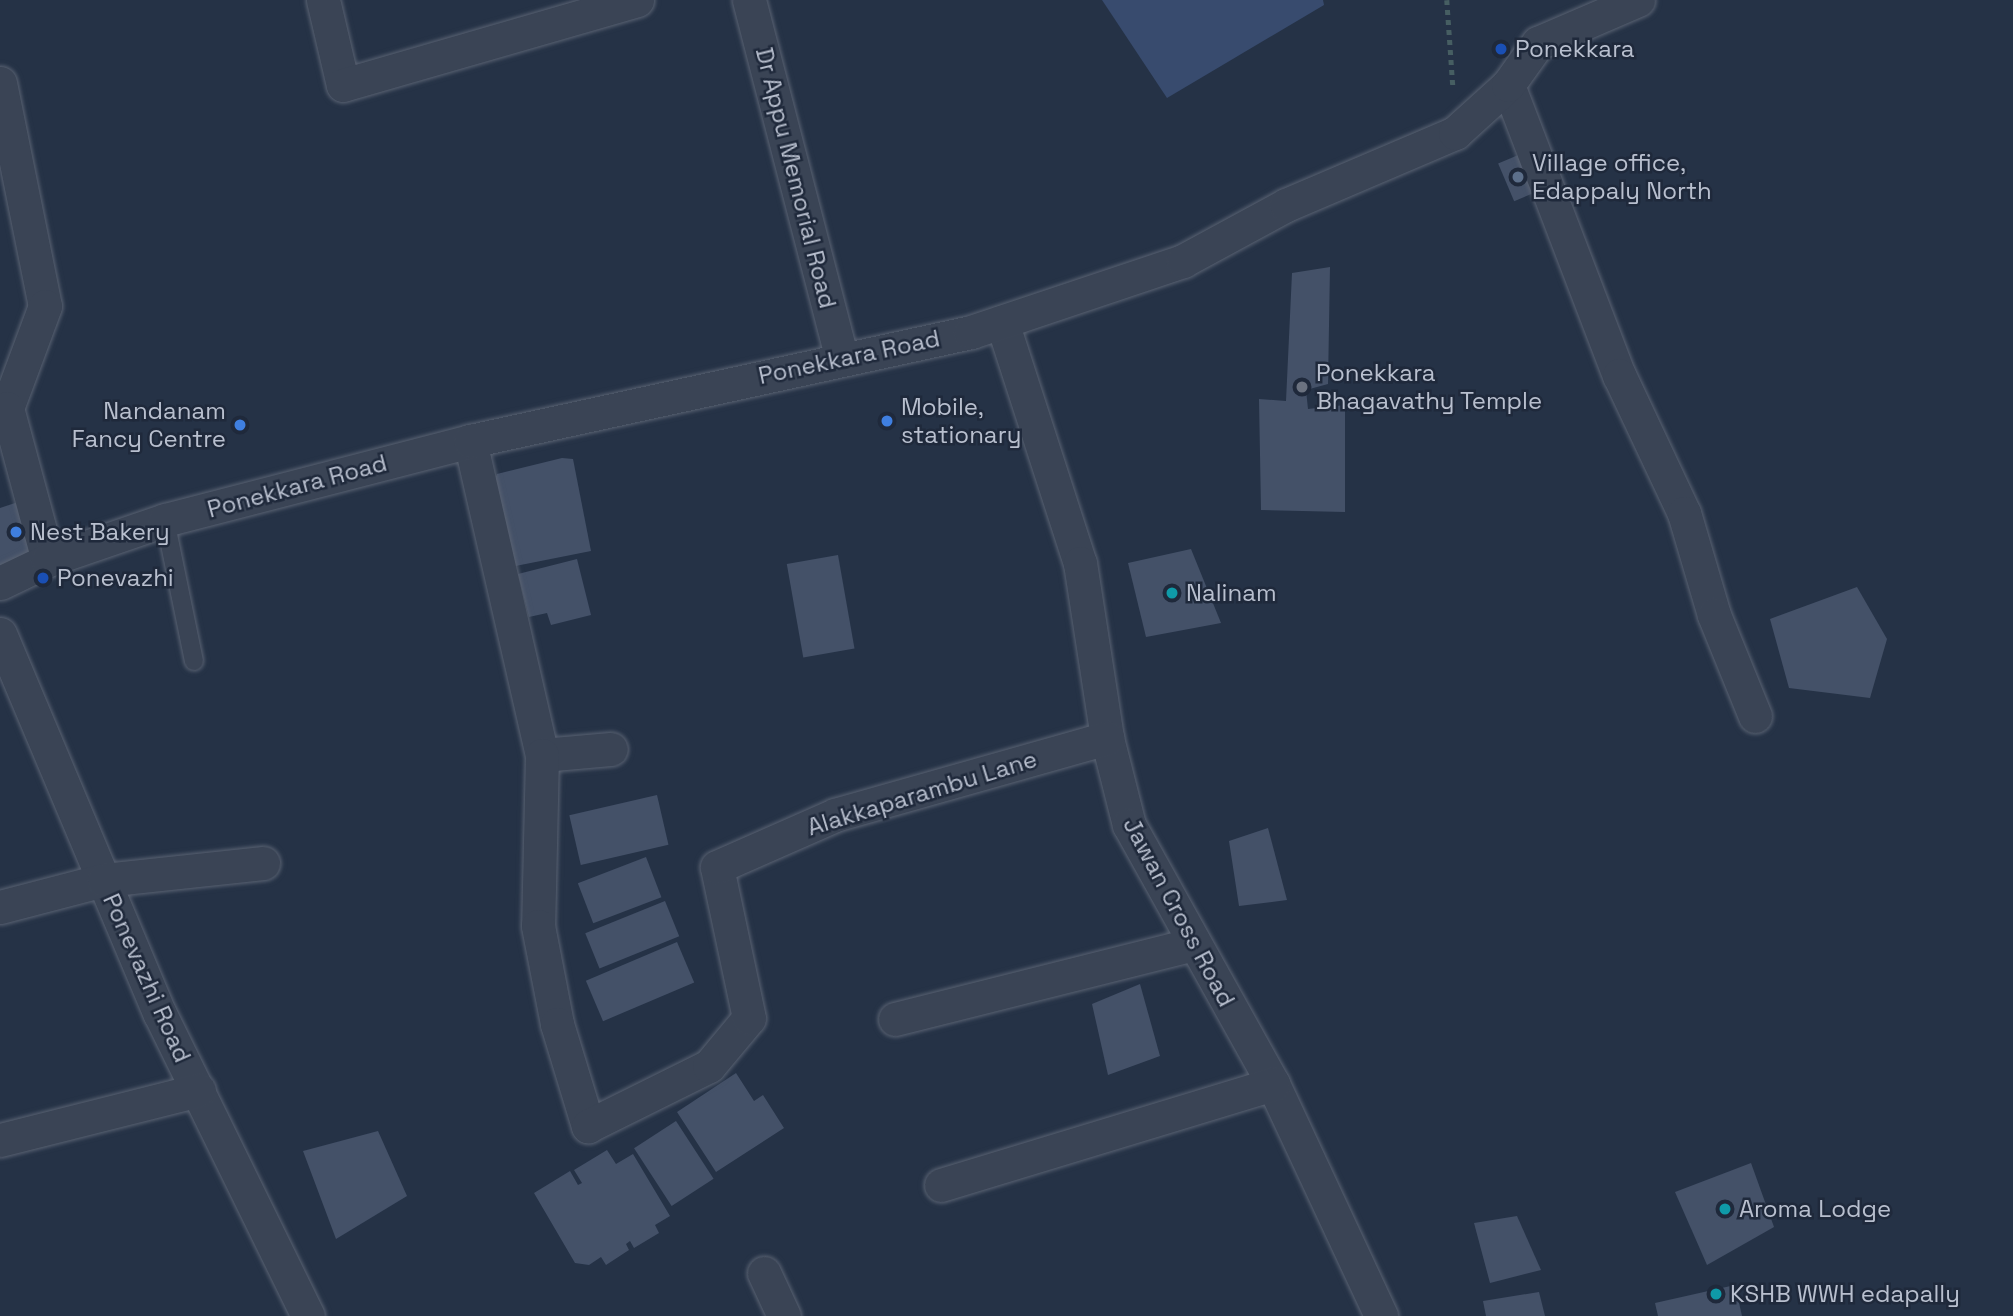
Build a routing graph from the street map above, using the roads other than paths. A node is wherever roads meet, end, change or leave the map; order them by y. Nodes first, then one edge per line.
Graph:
1 (323, 0) edge
2 (637, 0) edge
3 (749, 0) edge
4 (1638, 0) edge
5 (0, 83) edge
6 (1508, 85) junction
7 (1002, 322) junction
8 (841, 357) junction
9 (470, 441) junction
10 (165, 520) junction
11 (48, 560) junction
12 (0, 583) edge
13 (0, 634) edge
14 (194, 661) dead end
15 (1755, 716) dead end
16 (1107, 738) junction
17 (611, 748) dead end
18 (542, 755) junction
19 (263, 863) dead end
20 (104, 880) junction
21 (0, 907) edge
22 (1194, 943) junction
23 (895, 1019) dead end
24 (1273, 1084) junction
25 (199, 1090) junction
26 (0, 1140) edge
27 (941, 1185) dead end
28 (764, 1273) dead end
29 (308, 1316) edge
30 (784, 1316) edge
31 (1381, 1316) edge

1 - 2 street
3 - 8 street, Dr Appu Memorial Road
4 - 6 street, Ponekkara Road
5 - 11 street
6 - 7 street, Ponekkara Road
6 - 15 street
7 - 8 street, Ponekkara Road
7 - 16 street, Jawan Cross Road
8 - 9 street, Ponekkara Road
9 - 10 street, Ponekkara Road
9 - 18 street
10 - 11 street, Ponekkara Road
10 - 14 lane
11 - 12 street, Ponekkara Road
13 - 20 street, Ponevazhi Road
16 - 18 street, Alakkaparambu Lane
16 - 22 street, Jawan Cross Road
17 - 18 street
19 - 20 street
20 - 21 street
20 - 25 street, Ponevazhi Road
22 - 23 street
22 - 24 street, Jawan Cross Road
24 - 27 street
24 - 31 street, Jawan Cross Road
25 - 26 street
25 - 29 street, Ponevazhi Road
28 - 30 street

